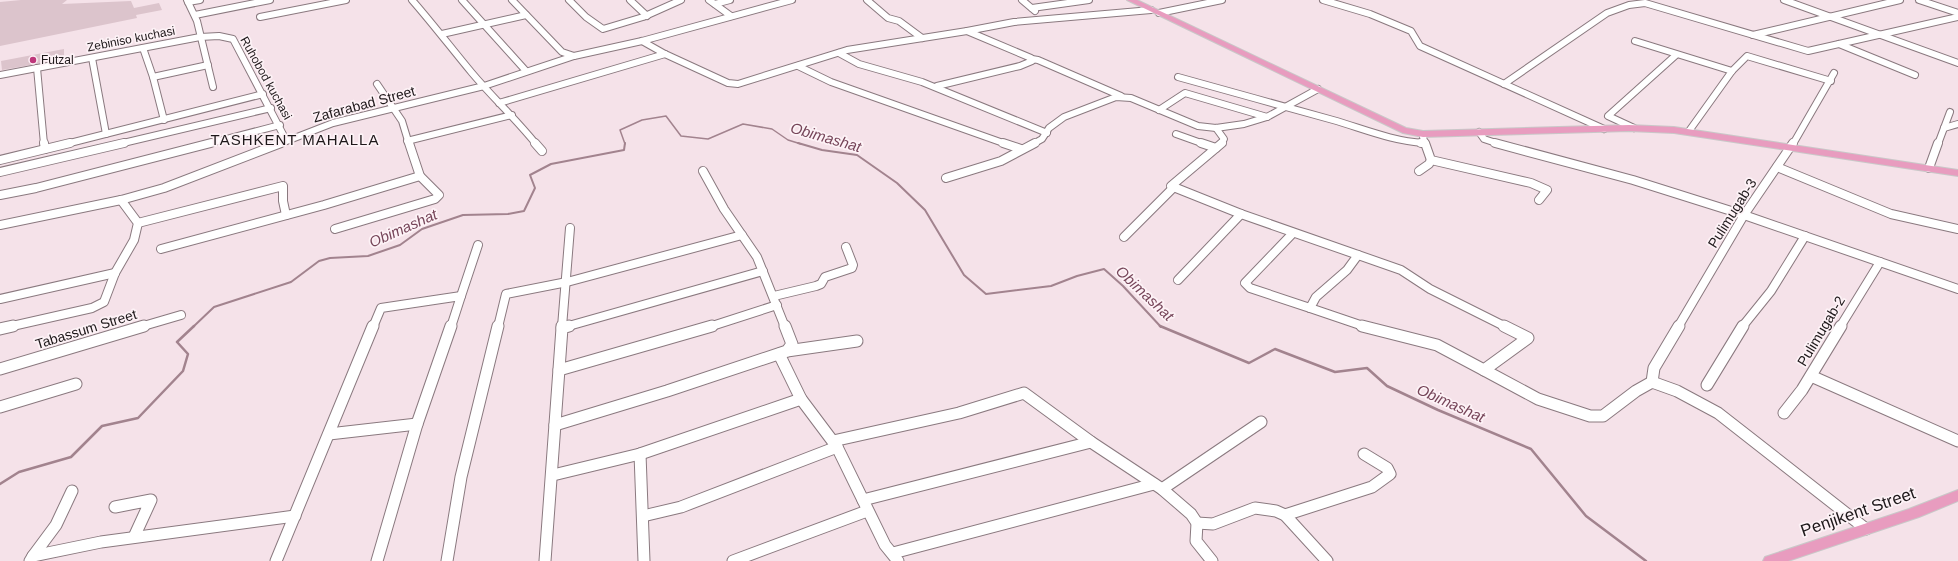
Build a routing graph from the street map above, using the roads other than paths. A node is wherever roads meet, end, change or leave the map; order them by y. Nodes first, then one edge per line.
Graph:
1 (200, 0) edge
2 (270, 0) edge
3 (346, 0) edge
4 (412, 0) edge
5 (462, 0) edge
6 (512, 0) edge
7 (569, 0) edge
8 (630, 0) edge
9 (681, 0) edge
10 (730, 0) edge
11 (792, 0) edge
12 (866, 0) edge
13 (1022, 0) edge
14 (1089, 0) edge
15 (1131, 0) edge
16 (1222, 0) edge
17 (1323, 0) edge
18 (1784, 0) edge
19 (1900, 0) edge
20 (1919, 0) edge
21 (187, 1) edge
22 (712, 2) edge
23 (1032, 8) junction
24 (1155, 12) junction
25 (1958, 13) edge
26 (195, 15) junction
27 (526, 15) junction
28 (647, 16) junction
29 (731, 16) junction
30 (1828, 16) junction
31 (260, 17) dead end
32 (1958, 17) edge
33 (1043, 20) junction
34 (484, 25) junction
35 (967, 31) junction
36 (442, 34) junction
37 (1751, 35) junction
38 (1881, 35) junction
39 (219, 36) joint
40 (200, 37) junction
41 (922, 38) junction
42 (642, 40) junction
43 (1634, 41) dead end
44 (1839, 44) junction
45 (143, 48) junction
46 (839, 53) junction
47 (665, 54) junction
48 (1676, 55) junction
49 (574, 56) junction
50 (92, 58) junction
51 (1032, 59) junction
52 (1957, 61) edge
53 (208, 65) junction
54 (798, 66) junction
55 (37, 68) junction
56 (526, 71) junction
57 (1732, 72) junction
58 (0, 75) edge
59 (1915, 75) dead end
60 (153, 77) junction
61 (1178, 77) dead end
62 (377, 84) dead end
63 (1504, 84) junction
64 (484, 86) junction
65 (937, 86) dead end
66 (213, 87) dead end
67 (1318, 90) junction
68 (263, 94) junction
69 (1121, 96) junction
70 (500, 103) junction
71 (271, 108) junction
72 (1284, 108) junction
73 (394, 109) junction
74 (1159, 110) junction
75 (1950, 112) dead end
76 (512, 115) junction
77 (1268, 117) junction
78 (164, 120) junction
79 (1958, 124) edge
80 (280, 125) junction
81 (1216, 128) junction
82 (1634, 128) junction
83 (1944, 128) junction
84 (1604, 129) junction
85 (1689, 131) junction
86 (1479, 132) junction
87 (1048, 133) junction
88 (106, 134) junction
89 (1176, 134) dead end
90 (1423, 138) junction
91 (286, 140) junction
92 (407, 141) junction
93 (1792, 147) junction
94 (1216, 148) junction
95 (45, 149) junction
96 (1021, 149) junction
97 (542, 151) dead end
98 (1431, 160) junction
99 (0, 161) edge
100 (1777, 167) junction
101 (1929, 168) junction
102 (703, 170) dead end
103 (0, 172) edge
104 (1419, 172) dead end
105 (1958, 173) edge
106 (420, 176) junction
107 (946, 178) dead end
108 (1174, 187) junction
109 (0, 195) edge
110 (121, 200) junction
111 (1539, 200) dead end
112 (1241, 214) junction
113 (286, 215) junction
114 (1744, 215) junction
115 (138, 223) junction
116 (0, 225) edge
117 (570, 228) dead end
118 (1958, 229) edge
119 (335, 230) dead end
120 (1293, 233) junction
121 (742, 235) junction
122 (1805, 236) junction
123 (1124, 237) dead end
124 (478, 245) dead end
125 (846, 247) dead end
126 (161, 249) dead end
127 (1358, 255) junction
128 (1880, 262) junction
129 (763, 271) junction
130 (115, 273) junction
131 (1178, 280) dead end
132 (567, 282) junction
133 (1958, 289) edge
134 (461, 296) junction
135 (0, 299) edge
136 (775, 301) junction
137 (1310, 308) junction
138 (181, 315) dead end
139 (562, 328) junction
140 (0, 329) edge
141 (858, 341) dead end
142 (783, 352) junction
143 (0, 369) edge
144 (559, 370) junction
145 (1484, 370) junction
146 (1811, 376) junction
147 (1652, 382) junction
148 (76, 384) dead end
149 (1707, 385) dead end
150 (801, 399) junction
151 (0, 407) edge
152 (1784, 413) dead end
153 (1261, 422) dead end
154 (417, 424) junction
155 (555, 425) junction
156 (329, 434) junction
157 (1958, 440) edge
158 (1091, 442) junction
159 (835, 444) junction
160 (640, 454) junction
161 (1364, 454) dead end
162 (552, 476) junction
163 (1158, 487) junction
164 (72, 491) dead end
165 (1958, 495) edge
166 (863, 500) junction
167 (115, 507) dead end
168 (868, 511) junction
169 (1285, 515) junction
170 (295, 516) junction
171 (643, 516) junction
172 (1197, 523) junction
173 (1866, 529) junction
174 (134, 537) junction
175 (896, 557) edge
176 (31, 558) edge
177 (276, 561) edge
178 (377, 561) edge
179 (447, 561) edge
180 (545, 561) edge
181 (644, 561) edge
182 (733, 561) edge
183 (1212, 561) edge
184 (1327, 561) edge
185 (1770, 561) edge

1 - 21 street
2 - 26 street
3 - 31 street
4 - 36 street
5 - 34 street
6 - 27 street
7 - 28 street
8 - 28 street
9 - 28 street
10 - 22 street
11 - 29 street, Zafarabad Street
12 - 41 street
13 - 23 street
14 - 23 street
15 - 24 main road
16 - 24 street
17 - 63 street
18 - 30 street
19 - 30 street
20 - 25 street
21 - 26 street
22 - 29 street
23 - 33 street
24 - 33 street
24 - 67 main road
26 - 40 street
27 - 34 street
27 - 49 street
29 - 42 street, Zafarabad Street
30 - 37 street
30 - 38 street
32 - 38 street
33 - 35 street
34 - 36 street
34 - 56 street
35 - 41 street
35 - 51 street
36 - 64 street
37 - 44 street
37 - 63 street
38 - 44 street
38 - 52 street
39 - 40 street, Zebiniso kuchasi
39 - 68 street, Ruhobod kuchasi
40 - 45 street, Zebiniso kuchasi
40 - 53 street
41 - 46 street
42 - 47 street
42 - 49 street, Zafarabad Street
43 - 48 street
44 - 59 street
45 - 50 street, Zebiniso kuchasi
45 - 60 street
46 - 54 street
46 - 87 street
47 - 54 street
47 - 70 street
48 - 57 street
48 - 82 street
49 - 56 street, Zafarabad Street
50 - 55 street, Zebiniso kuchasi
50 - 88 street
51 - 65 street
51 - 69 street
53 - 60 street
53 - 66 street
54 - 96 street
55 - 58 street, Zebiniso kuchasi
55 - 95 street
56 - 64 street, Zafarabad Street
57 - 85 street
57 - 93 street, Pulimugab-3
60 - 78 street
61 - 72 street
62 - 73 street
63 - 84 street
64 - 70 street
64 - 73 street, Zafarabad Street
67 - 72 street
67 - 90 main road
68 - 71 street, Ruhobod kuchasi
68 - 78 street
69 - 74 street
69 - 87 street
70 - 76 street
71 - 80 street, Ruhobod kuchasi
71 - 103 street
72 - 77 street
72 - 90 street
73 - 91 street, Zafarabad Street
73 - 92 street
74 - 77 street
74 - 81 street
75 - 83 street
76 - 92 street
76 - 97 street
77 - 81 street
78 - 88 street
79 - 83 street
80 - 91 street, Ruhobod kuchasi
80 - 109 street
81 - 94 street
82 - 84 main road
82 - 85 main road
83 - 101 street
84 - 86 main road
85 - 93 main road
86 - 90 main road
86 - 114 street
87 - 96 street
88 - 95 street
89 - 94 street
90 - 98 street
91 - 110 street, Zafarabad Street
92 - 106 street
93 - 100 street, Pulimugab-3
93 - 101 main road
94 - 108 street
95 - 99 street
96 - 107 street
98 - 104 street
98 - 111 street
100 - 114 street, Pulimugab-3
100 - 118 street
101 - 105 main road
102 - 121 street
106 - 113 street
106 - 119 street
108 - 112 street
108 - 123 street
110 - 115 street
110 - 116 street, Zafarabad Street
112 - 120 street
112 - 131 street
113 - 115 street
113 - 126 street
114 - 122 street
114 - 147 street, Pulimugab-3
115 - 130 street
117 - 132 street
120 - 127 street
120 - 137 street
121 - 129 street
121 - 132 street
122 - 128 street
122 - 149 street
124 - 134 street
125 - 136 street
127 - 137 street
127 - 145 street
128 - 133 street
128 - 146 street, Pulimugab-2
129 - 136 street
129 - 139 street
130 - 135 street
130 - 140 street
132 - 139 street
132 - 179 street
134 - 154 street
134 - 156 street
136 - 142 street
136 - 144 street
137 - 145 street
138 - 143 street, Tabassum Street
139 - 144 street
141 - 142 street
142 - 150 street
142 - 155 street
144 - 155 street
145 - 147 street
146 - 152 street, Pulimugab-2
146 - 157 street
147 - 173 street
148 - 151 street
150 - 159 street
150 - 160 street
153 - 163 street
154 - 156 street
154 - 178 street
155 - 162 street
156 - 170 street
158 - 159 street
158 - 163 street
158 - 166 street
159 - 166 street
159 - 171 street
160 - 162 street
160 - 171 street
161 - 169 street
162 - 180 street
163 - 172 street
163 - 175 street
164 - 176 street
165 - 173 main road, Penjikent Street
166 - 168 street
167 - 174 street
168 - 175 street
168 - 182 street
169 - 172 street
169 - 184 street
170 - 174 street
170 - 177 street
171 - 181 street
172 - 183 street
173 - 185 main road, Penjikent Street
174 - 176 street

